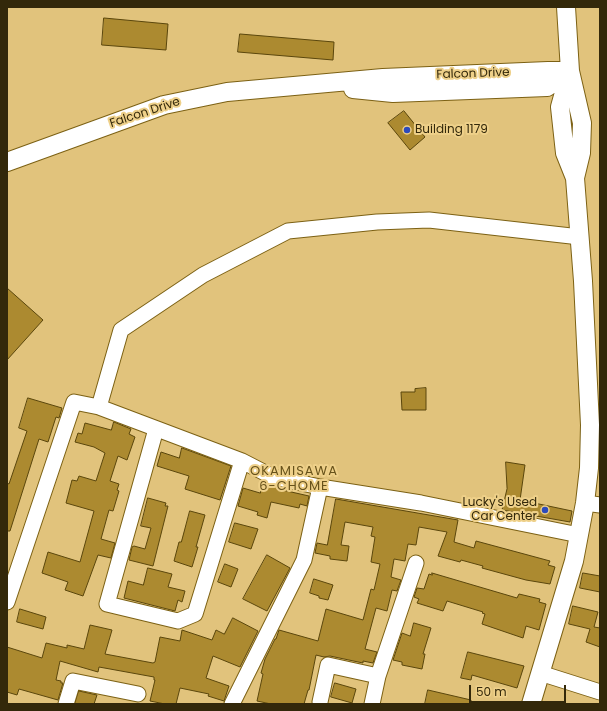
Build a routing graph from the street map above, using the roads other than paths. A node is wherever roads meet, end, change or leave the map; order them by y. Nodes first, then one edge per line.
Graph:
1 (566, 7) edge
2 (570, 71) junction
3 (313, 84) junction
4 (535, 88) junction
5 (560, 107) junction
6 (7, 162) edge
7 (575, 178) junction
8 (580, 237) junction
9 (99, 407) junction
10 (156, 429) junction
11 (242, 461) junction
12 (320, 487) junction
13 (592, 504) edge
14 (579, 535) junction
15 (416, 563) dead end
16 (7, 602) edge
17 (540, 674) junction
18 (378, 676) junction
19 (600, 692) edge
20 (138, 694) dead end
21 (320, 702) dead end
22 (66, 704) edge
23 (232, 704) edge
24 (372, 704) edge
25 (531, 704) edge

1 - 2 street
2 - 3 street, Falcon Drive
2 - 4 street, Falcon Drive
2 - 5 street
2 - 7 street
3 - 4 street, Falcon Drive
3 - 6 street, Falcon Drive
4 - 5 street
5 - 7 street
7 - 8 street
8 - 9 street
8 - 13 street
9 - 10 street
9 - 16 street
10 - 11 street
10 - 11 street
11 - 12 street
12 - 14 street
12 - 23 street
13 - 14 street
14 - 17 street
15 - 18 street
17 - 19 street
17 - 25 street
18 - 21 street
18 - 24 street
20 - 22 street

